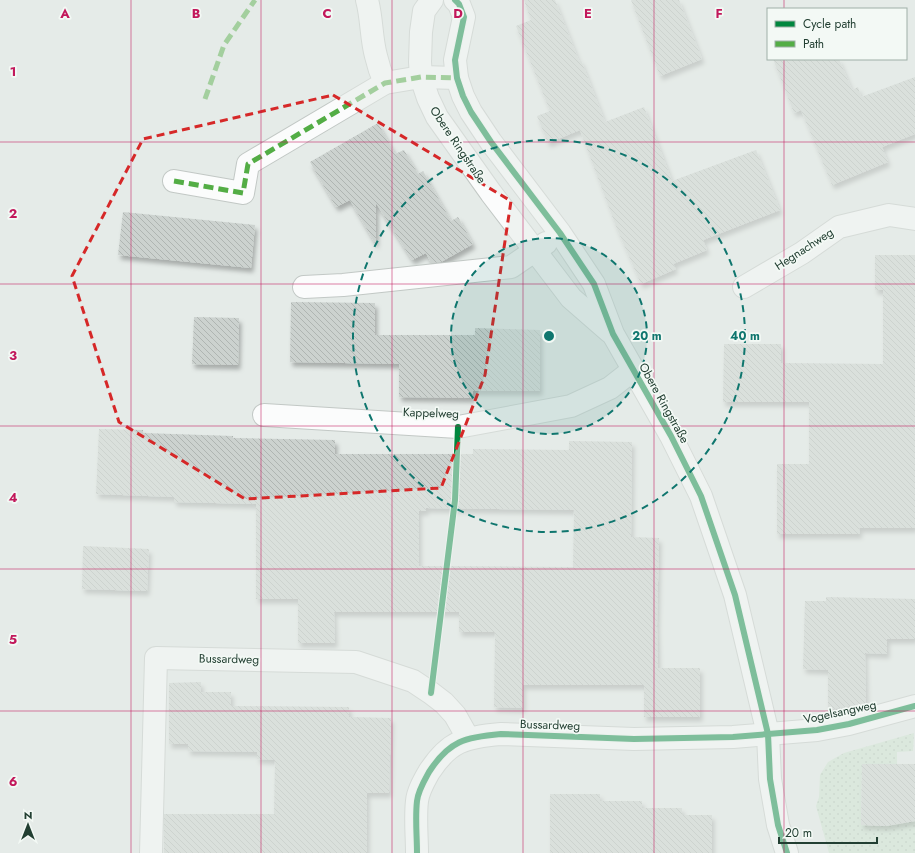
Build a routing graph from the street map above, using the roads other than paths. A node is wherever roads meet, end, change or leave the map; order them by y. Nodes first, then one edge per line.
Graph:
1 (367, 0) edge
2 (432, 0) edge
3 (456, 0) edge
4 (421, 77) junction
5 (457, 78) junction
6 (385, 83) junction
7 (174, 180) dead end
8 (915, 219) edge
9 (560, 233) junction
10 (534, 251) junction
11 (304, 286) dead end
12 (744, 286) dead end
13 (613, 334) junction
14 (633, 370) junction
15 (264, 415) dead end
16 (915, 706) edge
17 (768, 734) junction
18 (468, 738) junction
19 (151, 853) edge
20 (417, 853) edge
21 (787, 853) edge

1 - 6 street
2 - 4 street, Obere Ringstraße
3 - 5 street, Obere Ringstraße
4 - 5 street
4 - 6 street
4 - 10 street, Obere Ringstraße
5 - 9 street, Obere Ringstraße
6 - 7 street
8 - 12 street, Hegnachweg
9 - 10 street
9 - 13 street, Obere Ringstraße
10 - 11 street
10 - 13 street, Obere Ringstraße
13 - 14 street, Obere Ringstraße
14 - 15 street, Kappelweg
14 - 17 street, Obere Ringstraße
16 - 17 street, Vogelsangweg
17 - 18 street, Bussardweg
17 - 21 street, Obere Ringstraße
18 - 19 street, Bussardweg
18 - 20 street, Bussardweg

